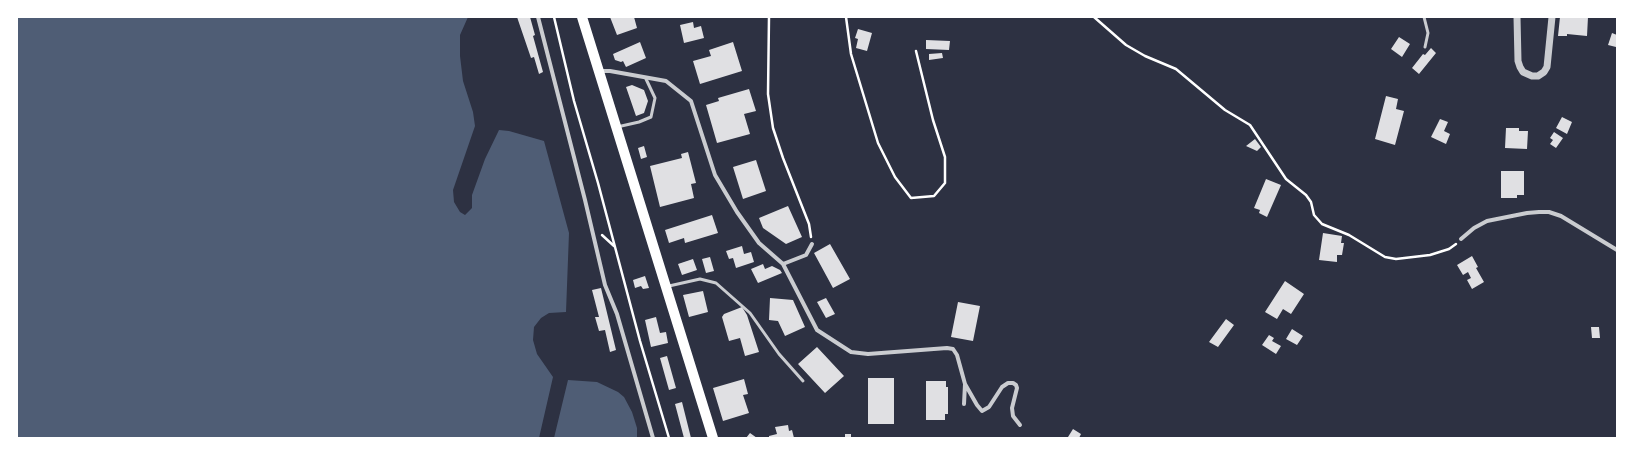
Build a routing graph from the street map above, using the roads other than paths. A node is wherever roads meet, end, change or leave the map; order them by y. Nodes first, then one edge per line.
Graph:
1 (538, 17) edge
2 (582, 17) edge
3 (1424, 17) edge
4 (1517, 17) edge
5 (1552, 17) edge
6 (1425, 47) dead end
7 (599, 71) junction
8 (646, 79) junction
9 (617, 127) junction
10 (1461, 239) road end
11 (812, 244) road end
12 (1617, 250) edge
13 (783, 264) junction
14 (665, 287) junction
15 (803, 381) dead end
16 (965, 384) junction
17 (964, 404) dead end
18 (1020, 425) dead end
19 (653, 438) edge
20 (713, 438) edge

1 - 19 street
2 - 7 main road
3 - 6 lane
4 - 5 street
7 - 8 street
7 - 9 main road
8 - 9 lane
8 - 13 street
9 - 14 main road
10 - 12 street
11 - 13 street
13 - 16 street
14 - 15 lane
14 - 20 main road
16 - 17 street
16 - 18 street

